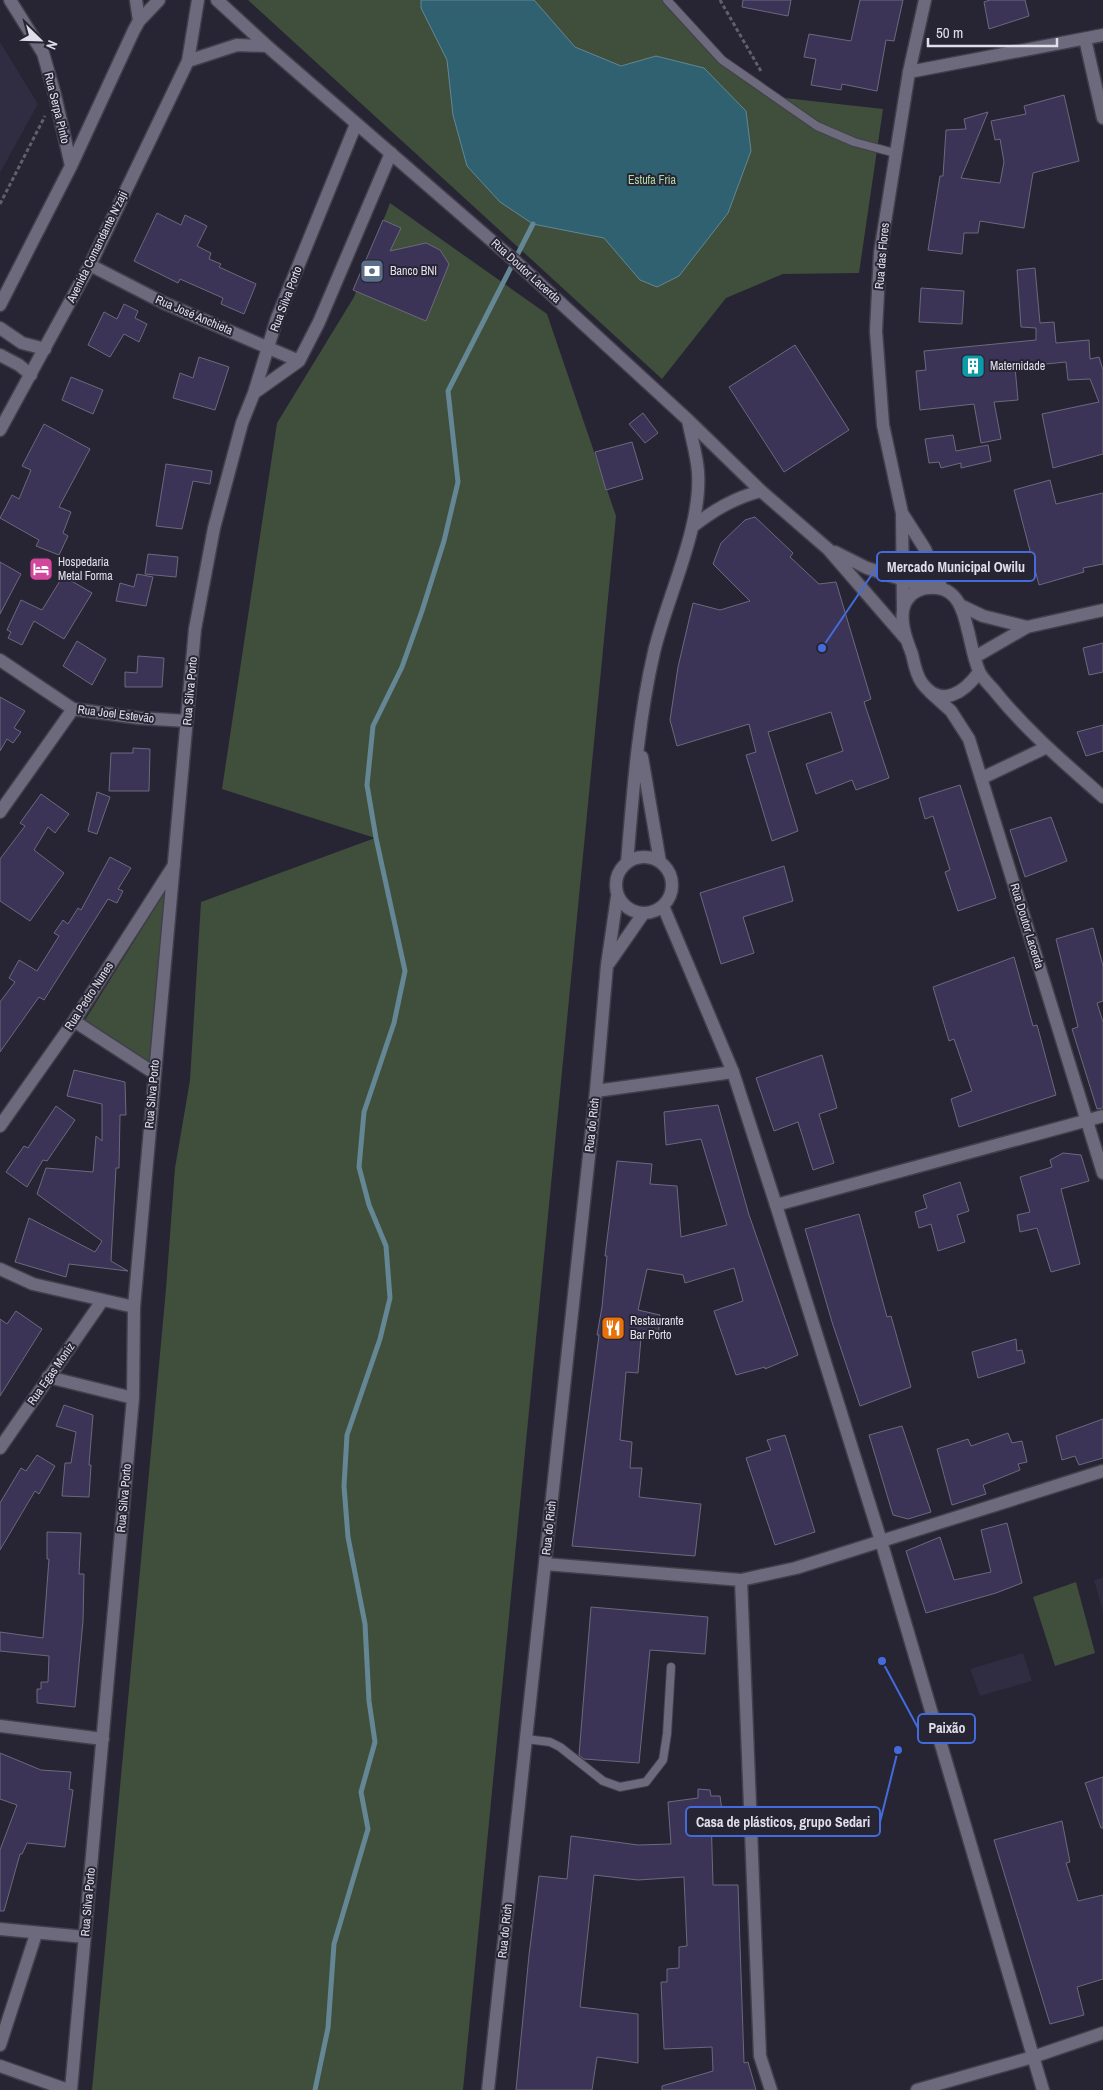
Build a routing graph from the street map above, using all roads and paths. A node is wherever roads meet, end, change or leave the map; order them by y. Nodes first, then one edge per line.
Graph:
1 (10, 0) edge
2 (136, 0) edge
3 (159, 0) edge
4 (198, 0) edge
5 (217, 0) edge
6 (667, 0) edge
7 (720, 0) edge
8 (925, 0) edge
9 (139, 21) junction
10 (1103, 35) edge
11 (1085, 39) junction
12 (267, 46) junction
13 (188, 61) junction
14 (909, 72) junction
15 (55, 95) junction
16 (776, 97) junction
17 (1103, 118) edge
18 (356, 124) junction
19 (390, 153) junction
20 (895, 153) junction
21 (71, 166) junction
22 (0, 204) edge
23 (90, 266) junction
24 (0, 305) edge
25 (0, 328) edge
26 (268, 347) junction
27 (45, 349) junction
28 (0, 355) edge
29 (299, 361) junction
30 (31, 375) junction
31 (254, 393) junction
32 (688, 420) junction
33 (0, 430) edge
34 (762, 491) junction
35 (902, 513) junction
36 (692, 527) junction
37 (828, 549) junction
38 (902, 580) junction
39 (926, 587) junction
40 (942, 589) junction
41 (962, 606) junction
42 (1103, 610) edge
43 (903, 611) junction
44 (1027, 627) junction
45 (906, 639) junction
46 (975, 657) junction
47 (0, 660) edge
48 (979, 672) junction
49 (930, 692) junction
50 (73, 709) junction
51 (187, 721) junction
52 (639, 739) junction
53 (1047, 747) junction
54 (982, 778) junction
55 (1103, 797) edge
56 (0, 812) edge
57 (660, 862) junction
58 (176, 863) junction
59 (626, 863) junction
60 (617, 897) junction
61 (663, 906) junction
62 (643, 914) junction
63 (607, 966) junction
64 (74, 1021) junction
65 (733, 1072) junction
66 (154, 1073) junction
67 (596, 1091) junction
68 (1103, 1116) edge
69 (1086, 1120) junction
70 (0, 1126) edge
71 (1103, 1173) edge
72 (776, 1204) junction
73 (0, 1269) edge
74 (102, 1301) junction
75 (134, 1307) junction
76 (48, 1377) junction
77 (133, 1398) junction
78 (0, 1448) edge
79 (1103, 1471) edge
80 (881, 1541) junction
81 (545, 1564) junction
82 (741, 1580) junction
83 (671, 1666) dead end
84 (0, 1726) edge
85 (526, 1738) junction
86 (103, 1739) junction
87 (0, 1929) edge
88 (36, 1934) junction
89 (85, 1937) junction
90 (1103, 2033) edge
91 (0, 2045) edge
92 (1033, 2057) junction
93 (0, 2066) edge
94 (69, 2090) edge
95 (488, 2090) edge
96 (771, 2090) edge
97 (917, 2090) edge
98 (1043, 2090) edge

1 - 15 street, Rua Serpa Pinto
2 - 9 street
3 - 9 street
4 - 13 street, Avenida Comandante N'zaji
5 - 12 street, Rua Doutor Lacerda
6 - 16 lane
7 - 16 path
8 - 14 street, Rua das Flores
9 - 21 street
10 - 11 street
11 - 14 street
11 - 17 street
12 - 13 street
12 - 18 street, Rua Doutor Lacerda
13 - 23 street, Avenida Comandante N'zaji
14 - 20 street, Rua das Flores
15 - 21 street, Rua Serpa Pinto
15 - 22 path
16 - 20 lane
18 - 19 street, Rua Doutor Lacerda
18 - 26 street, Rua Silva Porto
19 - 29 street
19 - 32 street, Rua Doutor Lacerda
20 - 35 street, Rua das Flores
21 - 24 street
23 - 26 street, Rua José Anchieta
23 - 27 street, Avenida Comandante N'zaji
25 - 27 street
26 - 29 street, Rua José Anchieta
26 - 31 street, Rua Silva Porto
27 - 30 street, Avenida Comandante N'zaji
28 - 30 street
29 - 31 street
30 - 33 street, Avenida Comandante N'zaji
31 - 51 street, Rua Silva Porto
32 - 34 street, Rua Doutor Lacerda
32 - 36 street
34 - 36 street
34 - 37 street, Rua Doutor Lacerda
35 - 38 street, Rua das Flores
35 - 40 street, Rua das Flores
36 - 52 street
37 - 38 street, Rua Doutor Lacerda
37 - 45 street, Rua Doutor Lacerda
38 - 39 street, Rua Doutor Lacerda
38 - 43 street, Rua Doutor Lacerda
39 - 40 street
39 - 43 street
40 - 41 street
41 - 44 street
41 - 46 street
42 - 44 street
43 - 45 street, Rua Doutor Lacerda
44 - 46 street
45 - 49 street, Rua Doutor Lacerda
46 - 48 street
47 - 50 street, Rua Joel Estevão
48 - 49 street
48 - 53 street
49 - 54 street, Rua Doutor Lacerda
50 - 51 street, Rua Joel Estevão
50 - 56 street
51 - 58 street, Rua Silva Porto
52 - 57 street
52 - 59 street
53 - 54 street
53 - 55 street
54 - 69 street, Rua Doutor Lacerda
57 - 59 street
57 - 61 street
58 - 64 street, Rua Pedro Nunes
58 - 66 street, Rua Silva Porto
59 - 60 street
60 - 62 street
60 - 63 street, Rua do Rich
61 - 62 street
61 - 65 street
62 - 63 street, Rua do Rich
63 - 67 street, Rua do Rich
64 - 66 street
64 - 70 street, Rua Pedro Nunes
65 - 67 street
65 - 72 street
66 - 75 street, Rua Silva Porto
67 - 81 street, Rua do Rich
68 - 69 street
69 - 71 street, Rua Doutor Lacerda
69 - 72 street
72 - 80 street
73 - 74 street
74 - 75 street
74 - 76 street, Rua Egas Moniz
75 - 77 street, Rua Silva Porto
76 - 77 street
76 - 78 street, Rua Egas Moniz
77 - 86 street, Rua Silva Porto
79 - 80 street
80 - 82 street
80 - 92 street
81 - 82 street
81 - 85 street, Rua do Rich
82 - 96 street
83 - 85 lane
84 - 86 street
85 - 95 street, Rua do Rich
86 - 89 street, Rua Silva Porto
87 - 88 street
88 - 89 street
88 - 91 street
89 - 94 street, Rua Silva Porto
90 - 92 street
92 - 97 street
92 - 98 street
93 - 94 street

